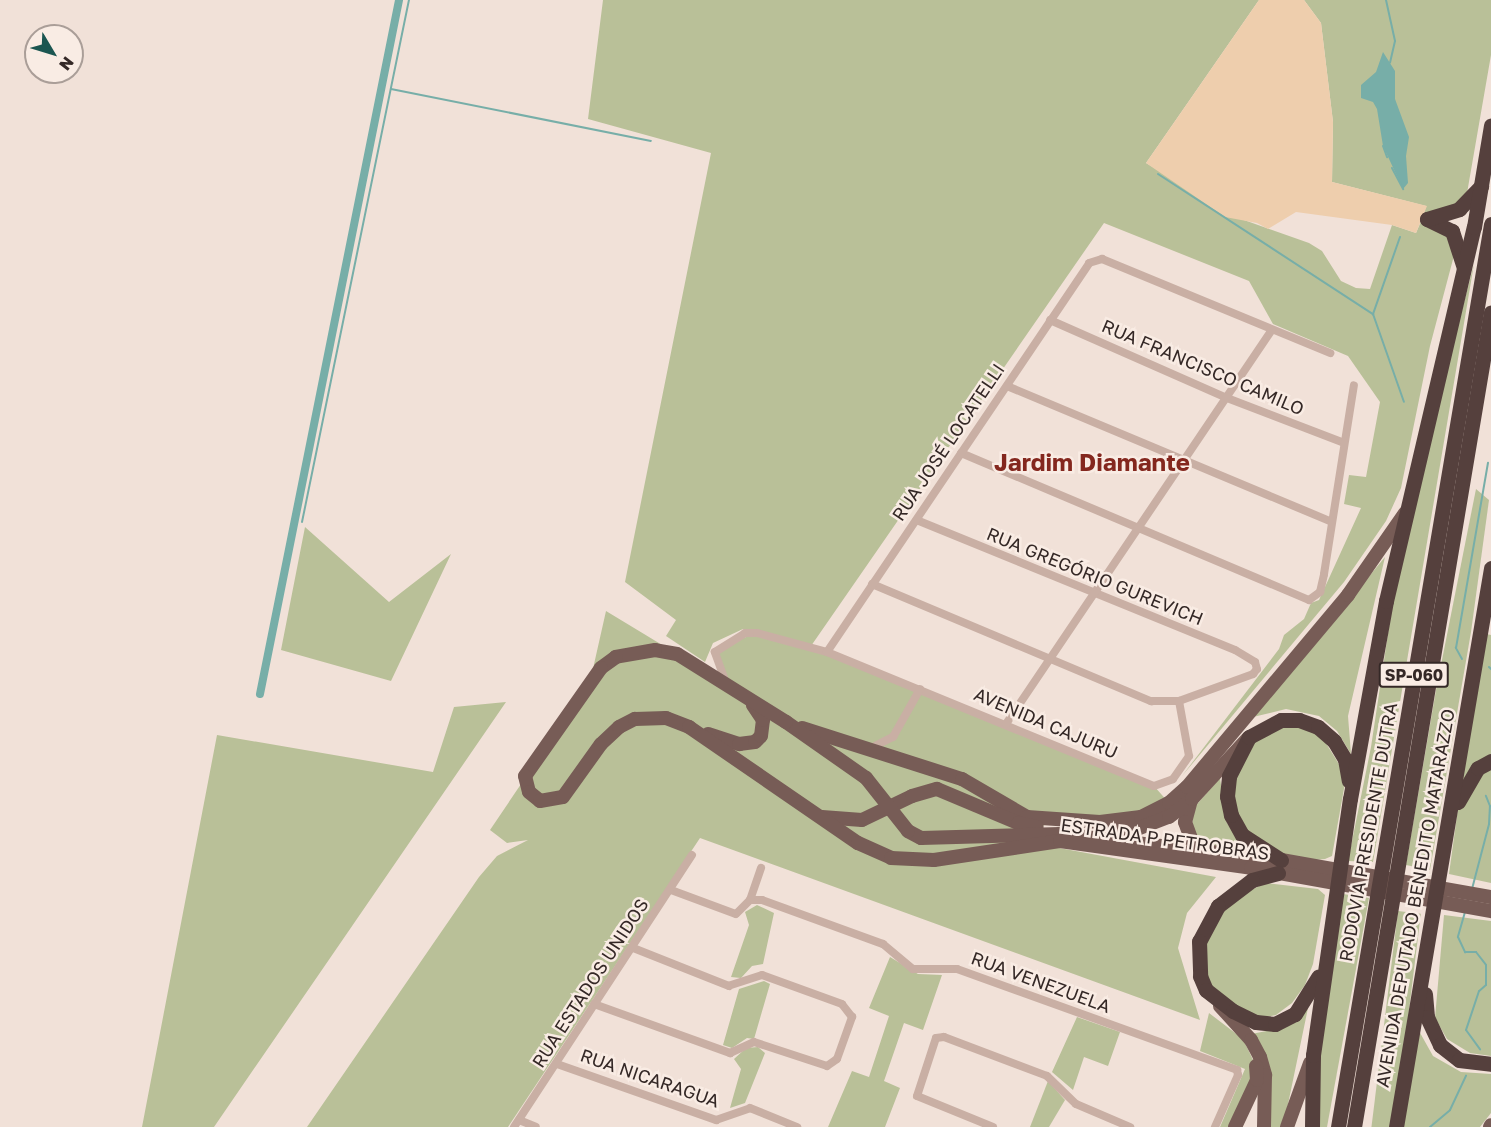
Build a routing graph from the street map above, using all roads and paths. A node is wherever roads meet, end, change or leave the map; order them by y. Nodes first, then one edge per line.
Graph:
1 (1491, 125) edge
2 (1481, 186) junction
3 (1491, 224) edge
4 (1464, 270) junction
5 (1491, 312) edge
6 (1050, 320) junction
7 (1272, 330) junction
8 (1330, 353) dead end
9 (1491, 374) edge
10 (1354, 385) dead end
11 (1007, 386) junction
12 (1227, 398) junction
13 (1344, 443) junction
14 (961, 453) junction
15 (1185, 462) junction
16 (1406, 513) junction
17 (916, 520) junction
18 (1332, 522) junction
19 (1140, 529) junction
20 (1491, 568) edge
21 (1446, 577) junction
22 (872, 584) junction
23 (1096, 593) junction
24 (826, 652) junction
25 (1051, 660) junction
26 (726, 684) junction
27 (920, 689) junction
28 (1179, 701) junction
29 (752, 702) junction
30 (786, 722) junction
31 (1006, 724) junction
32 (690, 727) junction
33 (1249, 737) junction
34 (848, 744) junction
35 (1491, 761) edge
36 (1189, 793) junction
37 (1350, 799) junction
38 (820, 817) junction
39 (1447, 830) junction
40 (1195, 849) junction
41 (692, 855) dead end
42 (1285, 867) junction
43 (761, 868) dead end
44 (671, 890) junction
45 (750, 900) junction
46 (1487, 903) edge
47 (633, 948) junction
48 (1326, 959) junction
49 (1423, 975) junction
50 (1206, 990) junction
51 (594, 1004) junction
52 (1251, 1040) junction
53 (1313, 1055) junction
54 (557, 1064) junction
55 (1491, 1064) edge
56 (517, 1123) edge
57 (536, 1127) edge
58 (797, 1127) edge
59 (993, 1127) edge
60 (1130, 1127) edge
61 (1215, 1127) edge
62 (1234, 1127) edge
63 (1264, 1127) edge
64 (1287, 1127) edge
65 (1311, 1127) edge
66 (1338, 1127) edge
67 (1354, 1127) edge
68 (1396, 1127) edge

1 - 2 highway
2 - 4 highway
2 - 4 highway
3 - 66 highway, RODOVIA PRESIDENTE DUTRA / SP-060
4 - 16 highway
5 - 21 highway, RODOVIA PRESIDENTE DUTRA / SP-060
6 - 7 street, RUA JOSÉ LOCATELLI
6 - 11 street, RUA JOSÉ LOCATELLI
6 - 12 street, RUA FRANCISCO CAMILO
7 - 8 street
7 - 12 street
9 - 21 highway
10 - 13 street
11 - 14 street, RUA JOSÉ LOCATELLI
11 - 15 street
12 - 13 street, RUA FRANCISCO CAMILO
12 - 15 street
13 - 18 street
14 - 17 street, RUA JOSÉ LOCATELLI
14 - 19 street
15 - 18 street
15 - 19 street
16 - 36 main road
16 - 37 highway
17 - 22 street, RUA JOSÉ LOCATELLI
17 - 23 street, RUA GREGÓRIO GUREVICH
18 - 19 street
19 - 23 street
20 - 39 highway, AVENIDA DEPUTADO BENEDITO MATARAZZO
21 - 67 highway, RODOVIA PRESIDENTE DUTRA / SP-060
22 - 24 street, RUA JOSÉ LOCATELLI
22 - 25 street
23 - 25 street
23 - 28 street, RUA GREGÓRIO GUREVICH
24 - 26 street, AVENIDA CAJURU
24 - 27 street, AVENIDA CAJURU
25 - 28 street
25 - 31 street
26 - 29 main road
26 - 32 main road
27 - 31 street, AVENIDA CAJURU
27 - 34 street
28 - 31 street, AVENIDA CAJURU
29 - 30 main road
29 - 32 main road
30 - 34 main road
30 - 40 main road
32 - 38 main road
33 - 36 main road, ESTRADA P PETROBRAS
33 - 37 highway
33 - 42 highway
34 - 36 main road
35 - 39 highway
36 - 38 main road, ESTRADA P PETROBRAS
36 - 40 main road
37 - 48 highway
38 - 42 main road, ESTRADA P PETROBRAS
39 - 49 highway, AVENIDA DEPUTADO BENEDITO MATARAZZO
40 - 42 main road
41 - 44 street, RUA ESTADOS UNIDOS
42 - 46 main road
42 - 50 highway
43 - 45 street
44 - 45 street
44 - 47 street, RUA ESTADOS UNIDOS
45 - 61 street, RUA VENEZUELA
47 - 51 street, RUA ESTADOS UNIDOS
47 - 51 street
48 - 50 highway
48 - 53 highway
49 - 55 highway
49 - 68 highway, AVENIDA DEPUTADO BENEDITO MATARAZZO
50 - 52 main road
51 - 54 street, RUA ESTADOS UNIDOS
52 - 62 main road
52 - 63 main road
53 - 64 main road
53 - 65 highway
54 - 56 street, RUA ESTADOS UNIDOS
54 - 58 street, RUA NICARAGUA
56 - 57 street
59 - 60 street

